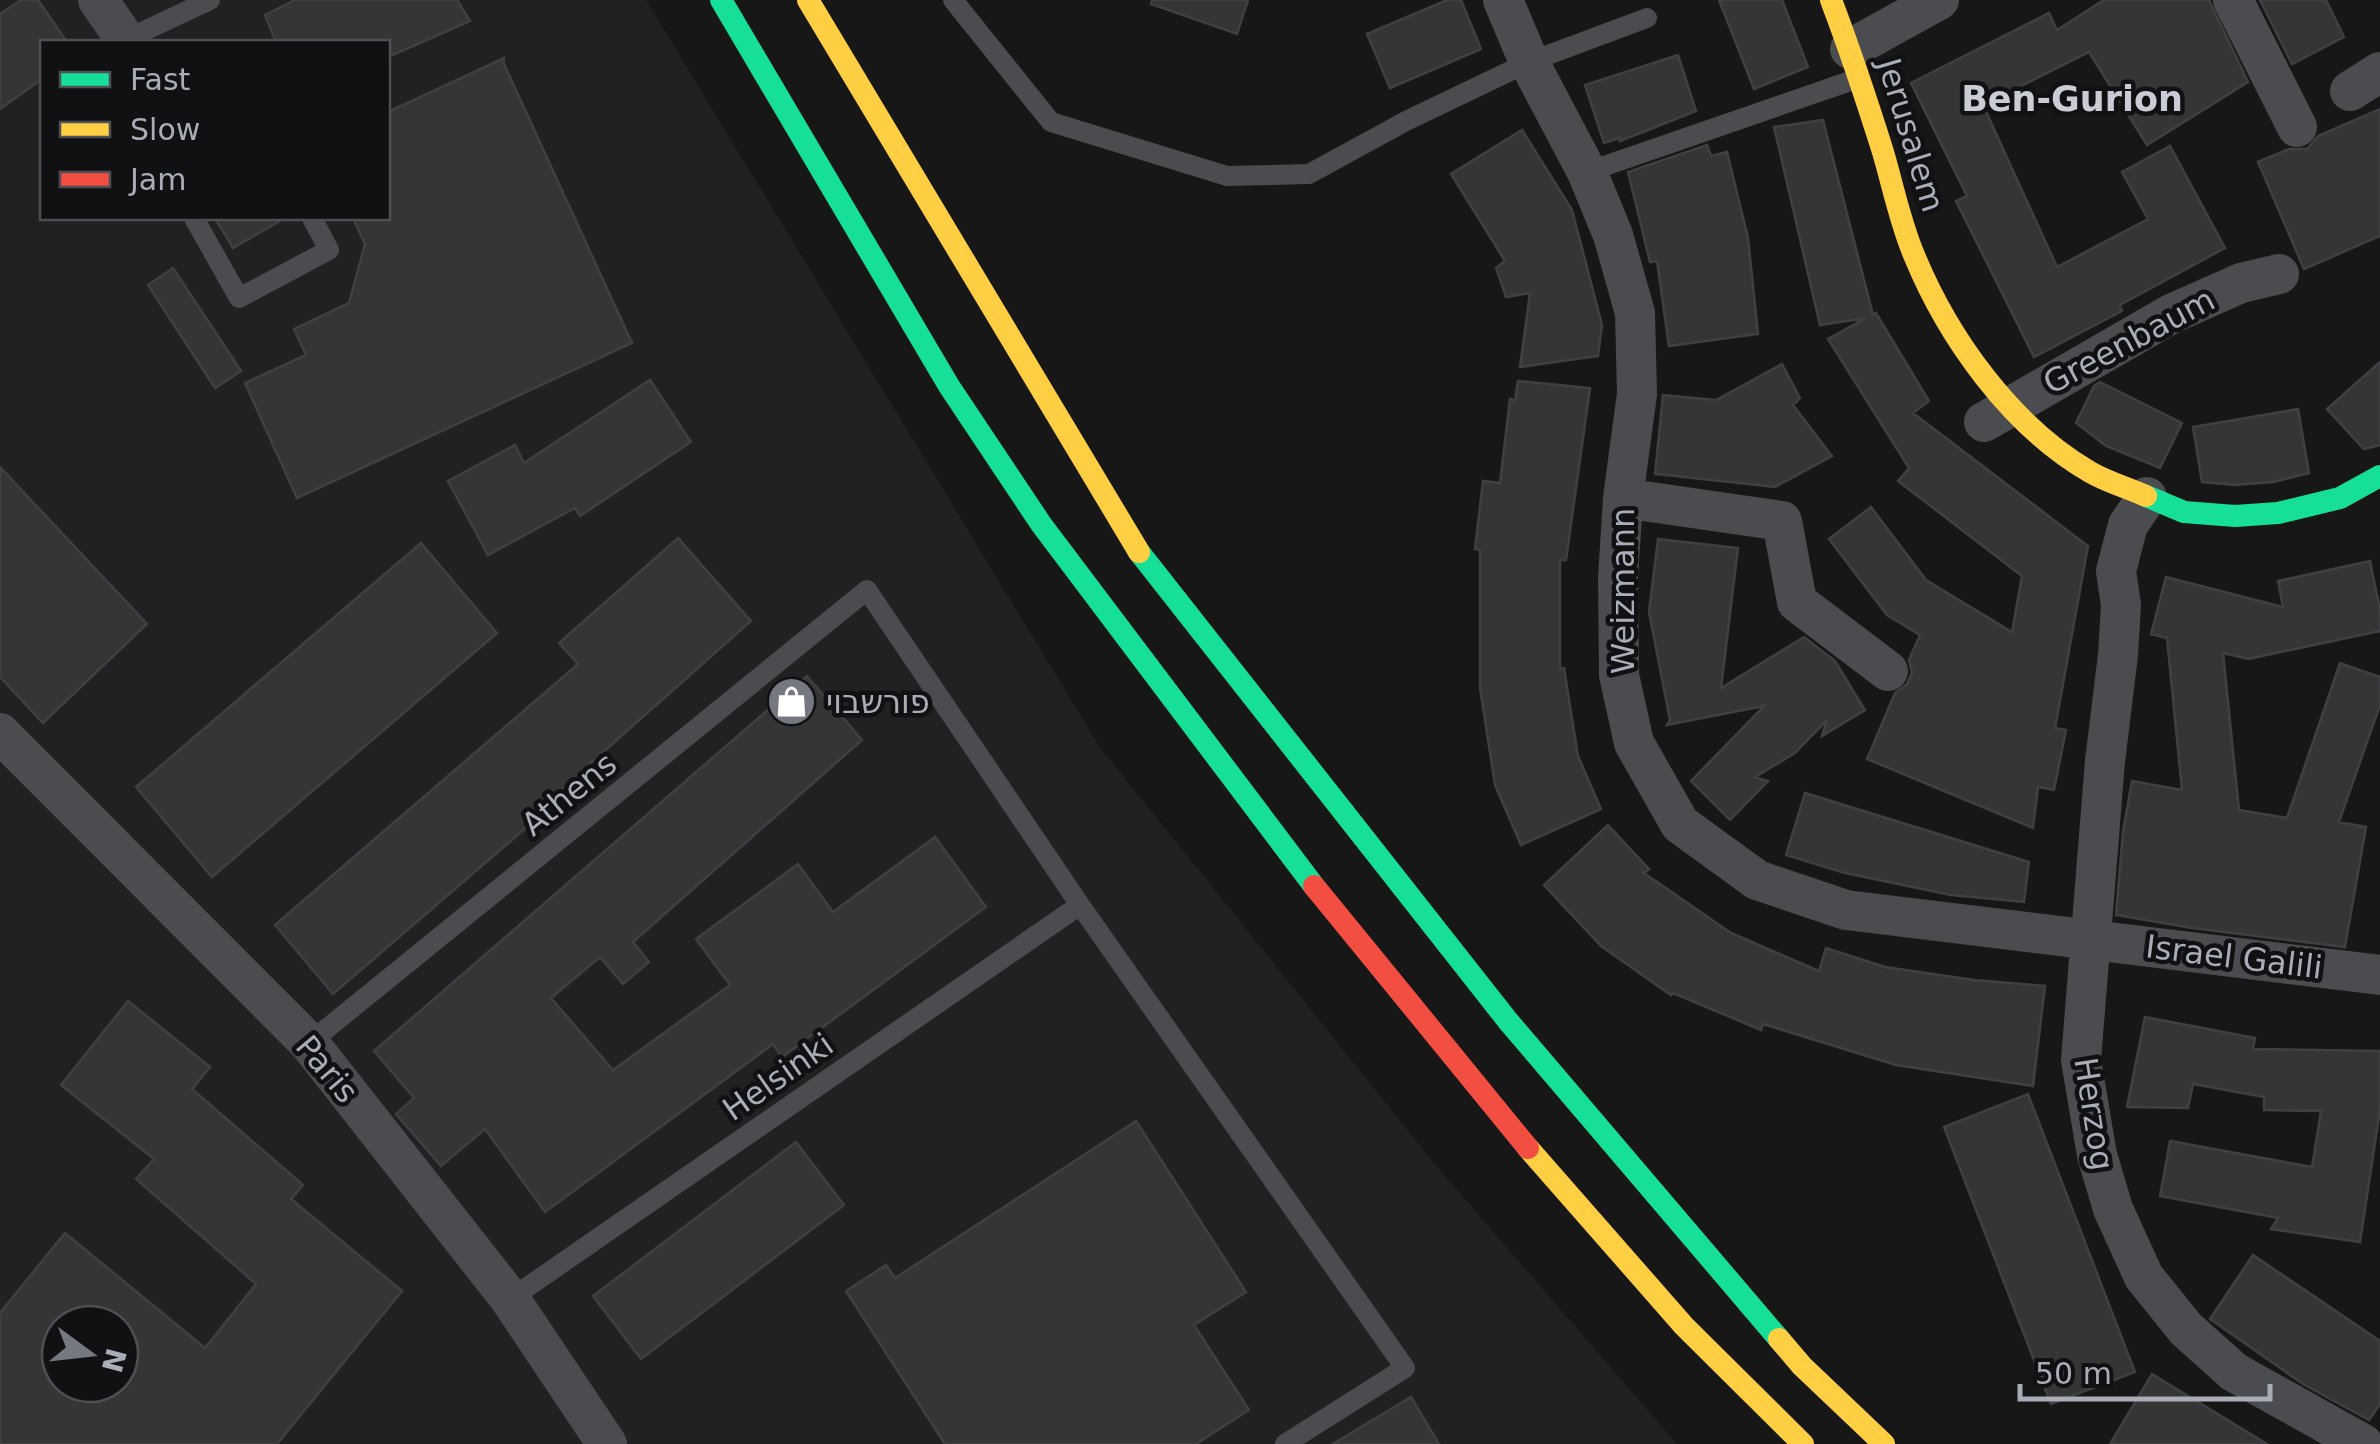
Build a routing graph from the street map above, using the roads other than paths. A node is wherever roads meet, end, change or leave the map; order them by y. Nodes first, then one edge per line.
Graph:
1 (98, 0) edge
2 (210, 0) edge
3 (720, 0) edge
4 (808, 0) edge
5 (953, 0) edge
6 (1503, 0) edge
7 (1831, 0) edge
8 (1939, 0) edge
9 (2233, 0) edge
10 (1647, 18) dead end
11 (125, 40) edge
12 (128, 40) edge
13 (1529, 62) junction
14 (1855, 63) junction
15 (2298, 127) dead end
16 (1588, 172) junction
17 (195, 220) edge
18 (313, 220) edge
19 (2279, 274) dead end
20 (1929, 289) junction
21 (1941, 359) dead end
22 (1992, 417) junction
23 (2380, 476) edge
24 (1623, 498) junction
25 (2133, 518) junction
26 (1888, 672) dead end
27 (0, 733) edge
28 (1080, 905) junction
29 (2089, 938) junction
30 (2380, 975) edge
31 (309, 1044) junction
32 (510, 1299) junction
33 (607, 1444) edge
34 (1285, 1444) edge
35 (1803, 1444) edge
36 (1884, 1444) edge
37 (2364, 1444) edge

1 - 11 street
2 - 12 lane
3 - 35 main road
4 - 36 main road
5 - 13 lane
6 - 13 street, Weizmann
7 - 14 main road, Jerusalem
8 - 14 street
9 - 15 street
10 - 13 lane
13 - 16 street, Weizmann
14 - 16 lane
14 - 20 main road, Jerusalem
16 - 24 street, Weizmann
17 - 18 lane
19 - 22 street, Greenbaum
20 - 21 main road, Jerusalem
20 - 22 main road, Jerusalem
22 - 25 main road, Jerusalem
23 - 25 main road, Jerusalem
24 - 26 street
24 - 29 street, Weizmann
25 - 29 street, Herzog
27 - 31 street, Paris
28 - 31 lane, Athens
28 - 32 lane, Helsinki
28 - 34 lane
29 - 30 street, Israel Galili
29 - 37 street, Herzog
31 - 32 street, Paris
32 - 33 street, Paris

